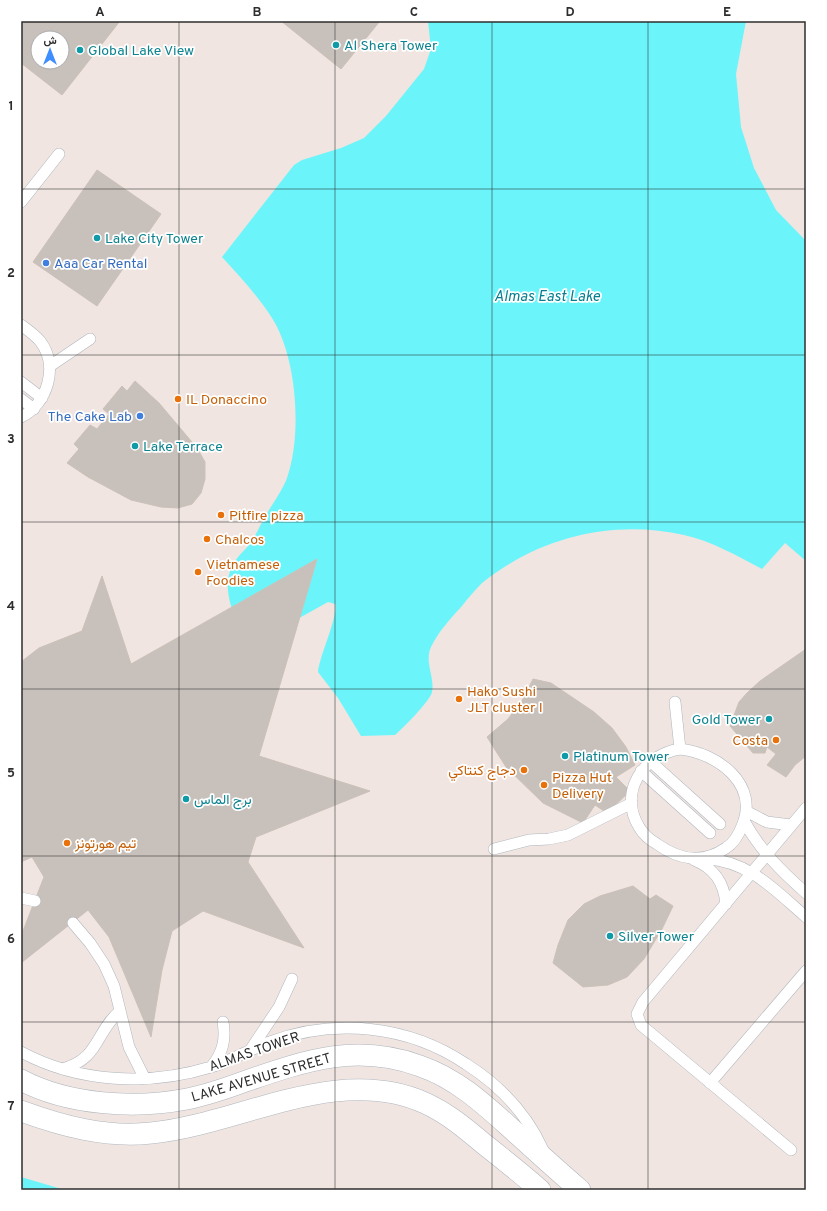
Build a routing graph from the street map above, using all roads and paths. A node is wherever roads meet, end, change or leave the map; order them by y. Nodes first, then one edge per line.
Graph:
1 (59, 154) dead end
2 (21, 202) edge
3 (21, 325) edge
4 (90, 339) dead end
5 (50, 366) junction
6 (21, 382) edge
7 (42, 398) junction
8 (21, 399) edge
9 (34, 409) junction
10 (21, 418) edge
11 (675, 702) dead end
12 (680, 749) junction
13 (650, 761) junction
14 (641, 771) junction
15 (632, 803) junction
16 (806, 808) edge
17 (745, 816) junction
18 (720, 824) dead end
19 (791, 825) junction
20 (710, 833) dead end
21 (494, 849) dead end
22 (766, 854) junction
23 (704, 858) junction
24 (692, 859) junction
25 (752, 872) junction
26 (806, 893) edge
27 (21, 898) edge
28 (35, 901) dead end
29 (726, 904) junction
30 (806, 918) edge
31 (73, 923) dead end
32 (806, 971) edge
33 (292, 979) dead end
34 (120, 1011) junction
35 (223, 1022) dead end
36 (251, 1049) junction
37 (21, 1052) edge
38 (212, 1066) junction
39 (61, 1069) junction
40 (145, 1079) junction
41 (21, 1080) edge
42 (710, 1083) junction
43 (21, 1111) edge
44 (791, 1150) dead end
45 (548, 1162) junction
46 (540, 1190) edge
47 (580, 1190) edge

1 - 2 lane
3 - 5 lane
4 - 5 lane
5 - 7 lane
6 - 7 lane
7 - 9 lane
8 - 9 lane
9 - 10 lane
11 - 12 lane
12 - 13 lane
12 - 17 lane
13 - 14 lane
13 - 18 lane
14 - 15 lane
14 - 20 lane
15 - 21 lane
15 - 24 lane
16 - 19 lane
17 - 19 lane
17 - 22 lane
17 - 23 lane
19 - 22 lane
22 - 25 lane
22 - 26 lane
23 - 24 lane
23 - 25 lane
24 - 29 lane
25 - 29 lane
25 - 30 lane
27 - 28 lane
29 - 42 lane
31 - 34 lane
32 - 42 lane
33 - 36 lane
34 - 39 lane
34 - 40 lane
35 - 38 lane
36 - 38 lane, ALMAS TOWER
36 - 45 lane, ALMAS TOWER
37 - 39 lane, ALMAS TOWER
38 - 40 lane, ALMAS TOWER
39 - 40 lane, ALMAS TOWER
41 - 45 street, LAKE AVENUE STREET
42 - 44 lane
43 - 46 street, LAKE AVENUE STREET
45 - 47 street, LAKE AVENUE STREET

